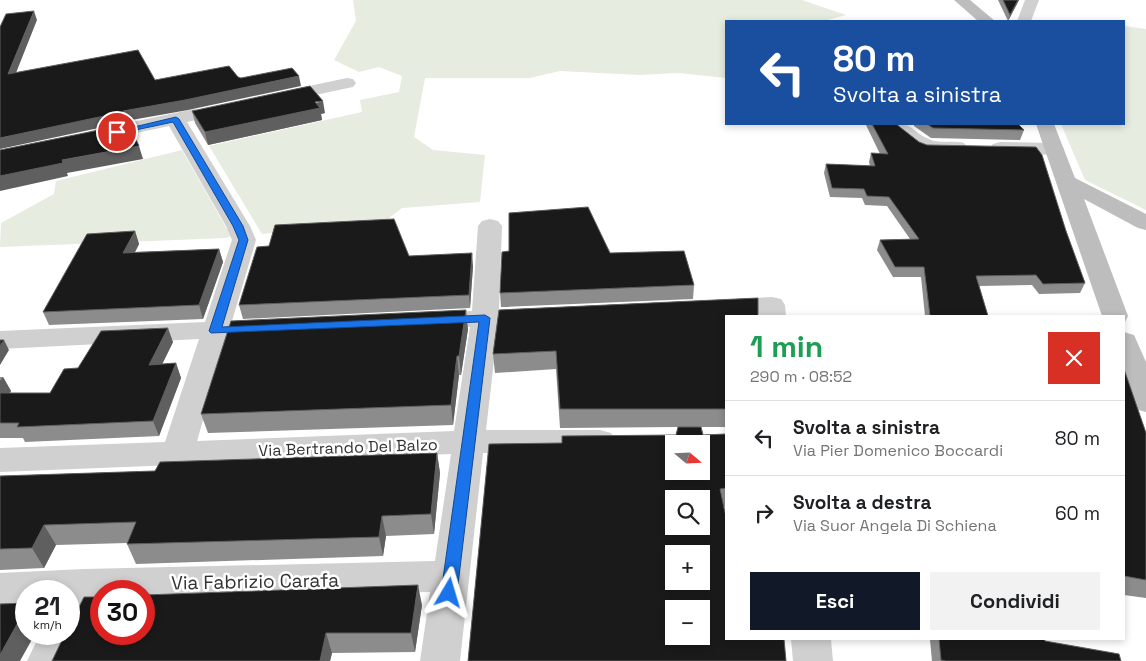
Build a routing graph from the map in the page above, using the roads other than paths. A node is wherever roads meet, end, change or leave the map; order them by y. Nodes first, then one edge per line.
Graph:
1 (961, 0) edge
2 (1032, 0) edge
3 (986, 20) edge
4 (1024, 20) edge
5 (347, 83) dead end
6 (261, 101) edge
7 (214, 111) edge
8 (176, 119) junction
9 (897, 125) edge
10 (1045, 125) edge
11 (78, 140) edge
12 (1054, 149) junction
13 (1065, 181) junction
14 (1146, 222) edge
15 (490, 226) dead end
16 (692, 309) edge
17 (763, 311) edge
18 (564, 315) edge
19 (1114, 315) edge
20 (485, 318) junction
21 (405, 322) edge
22 (285, 327) edge
23 (215, 331) junction
24 (0, 340) edge
25 (1125, 345) edge
26 (1145, 399) edge
27 (627, 441) edge
28 (469, 442) junction
29 (177, 453) junction
30 (0, 460) edge
31 (451, 576) junction
32 (0, 589) edge
33 (15, 591) edge
34 (80, 601) edge
35 (811, 640) edge
36 (55, 645) edge
37 (47, 661) edge
38 (440, 661) edge
39 (813, 661) edge

1 - 3 main road
2 - 4 street
5 - 6 street
7 - 8 street
8 - 11 street
8 - 23 street
9 - 12 street
10 - 12 main road
12 - 13 main road
13 - 14 main road
13 - 19 main road
15 - 20 street
16 - 17 street
18 - 20 street
20 - 21 street
20 - 28 street
22 - 23 street
23 - 24 street
23 - 29 street
25 - 26 main road
27 - 28 street, Via Bertrando Del Balzo
28 - 29 street, Via Bertrando Del Balzo
28 - 31 street
29 - 30 street, Via Bertrando Del Balzo
31 - 34 street, Via Fabrizio Carafa
31 - 38 street
32 - 33 street, Via Fabrizio Carafa
35 - 39 street
36 - 37 street

